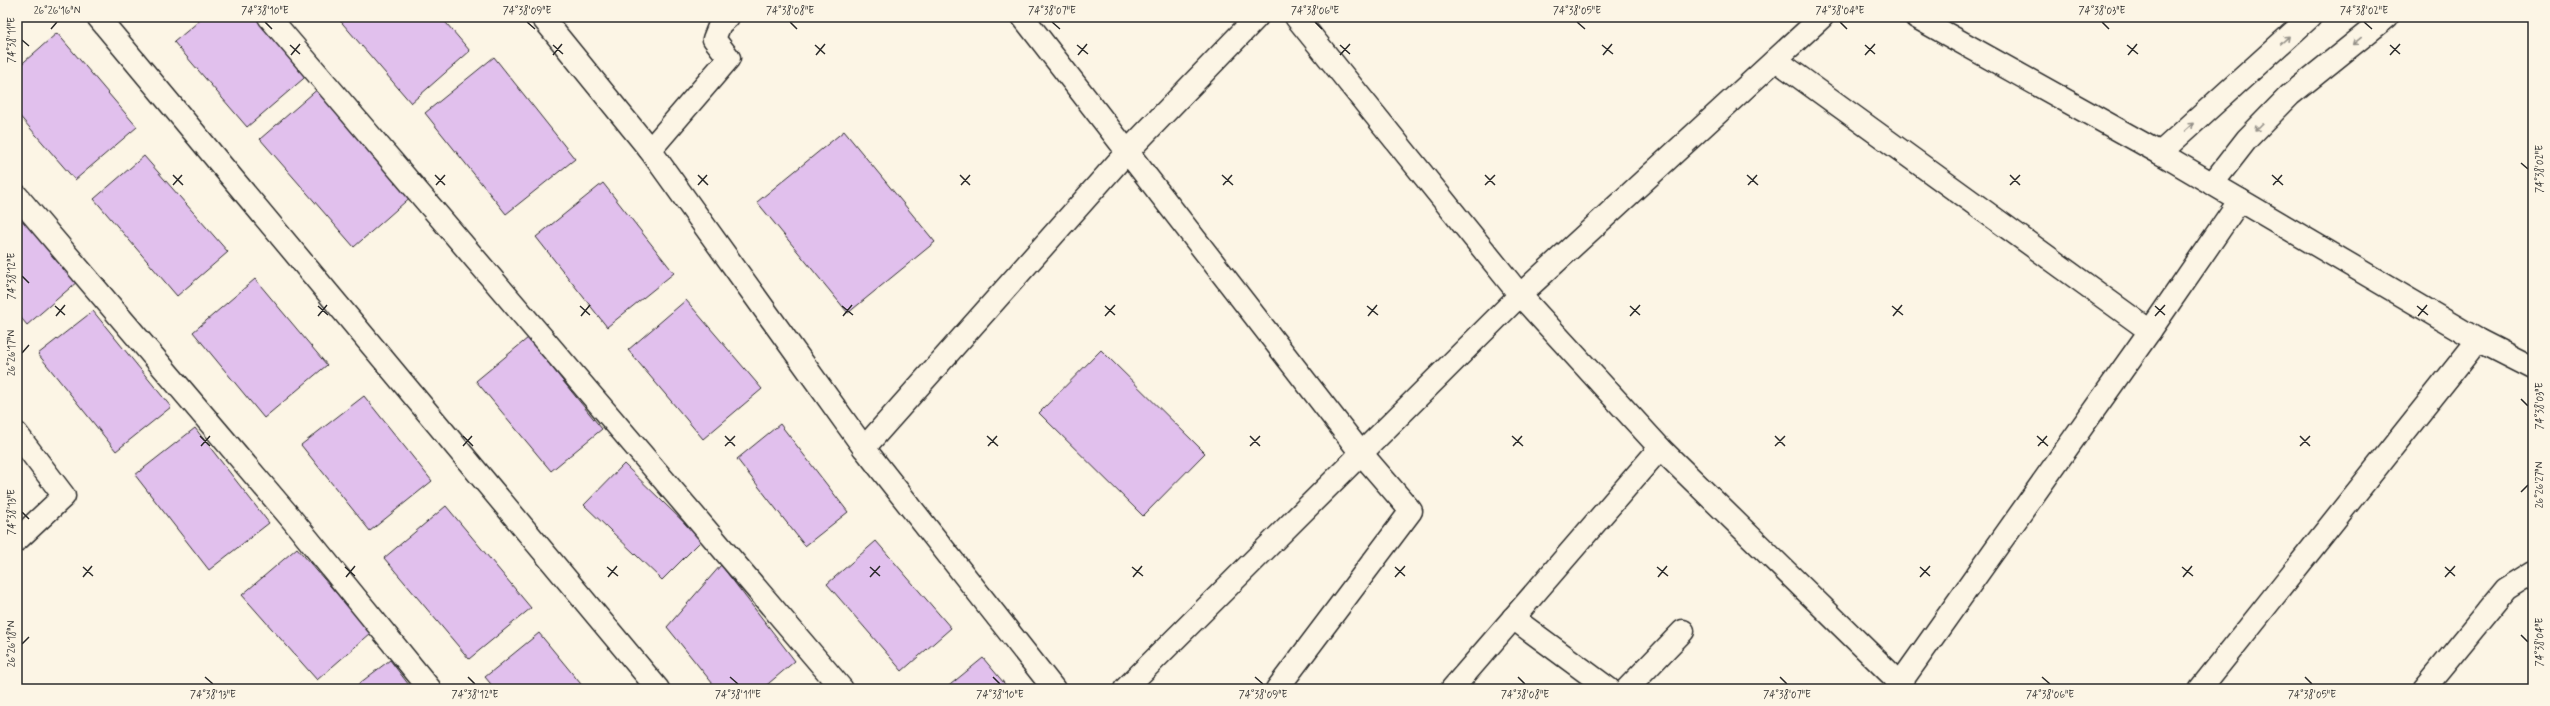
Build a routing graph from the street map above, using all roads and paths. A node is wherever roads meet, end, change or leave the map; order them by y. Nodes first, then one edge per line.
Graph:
1 (98, 17) edge
2 (269, 17) edge
3 (542, 17) edge
4 (728, 17) edge
5 (1022, 17) edge
6 (1257, 17) edge
7 (1296, 17) edge
8 (1822, 17) edge
9 (1916, 17) edge
10 (2310, 17) edge
11 (2387, 17) edge
12 (1776, 60) junction
13 (650, 150) junction
14 (1127, 152) junction
15 (2160, 153) junction
16 (2212, 184) junction
17 (17, 196) edge
18 (2240, 200) junction
19 (1520, 295) junction
20 (2150, 331) junction
21 (2478, 340) junction
22 (2533, 368) edge
23 (17, 434) edge
24 (864, 448) junction
25 (1660, 448) junction
26 (1361, 453) junction
27 (17, 540) edge
28 (2533, 572) edge
29 (1513, 618) junction
30 (1683, 631) dead end
31 (1898, 686) edge
32 (430, 689) edge
33 (658, 689) edge
34 (842, 689) edge
35 (1054, 689) edge
36 (1125, 689) edge
37 (1276, 689) edge
38 (1452, 689) edge
39 (1609, 689) edge
40 (1627, 689) edge
41 (2200, 689) edge
42 (2424, 689) edge

1 - 33 street
2 - 34 street
3 - 13 street
4 - 13 street
5 - 14 street
6 - 14 street
7 - 19 street
8 - 12 street
9 - 15 street
15 -> 10 street
11 -> 16 street
12 - 19 street
12 - 20 street
13 - 24 street
14 - 24 street
14 - 26 street
15 - 16 street
16 - 18 street
17 - 32 street
18 - 20 street
18 - 21 street
19 - 25 street
19 - 26 street
20 - 31 street
21 - 22 street
21 - 41 street
23 - 27 street
24 - 35 street
25 - 29 street
25 - 31 street
26 - 36 street
26 - 37 street
28 - 42 street
29 - 38 street
29 - 39 street
30 - 40 street

